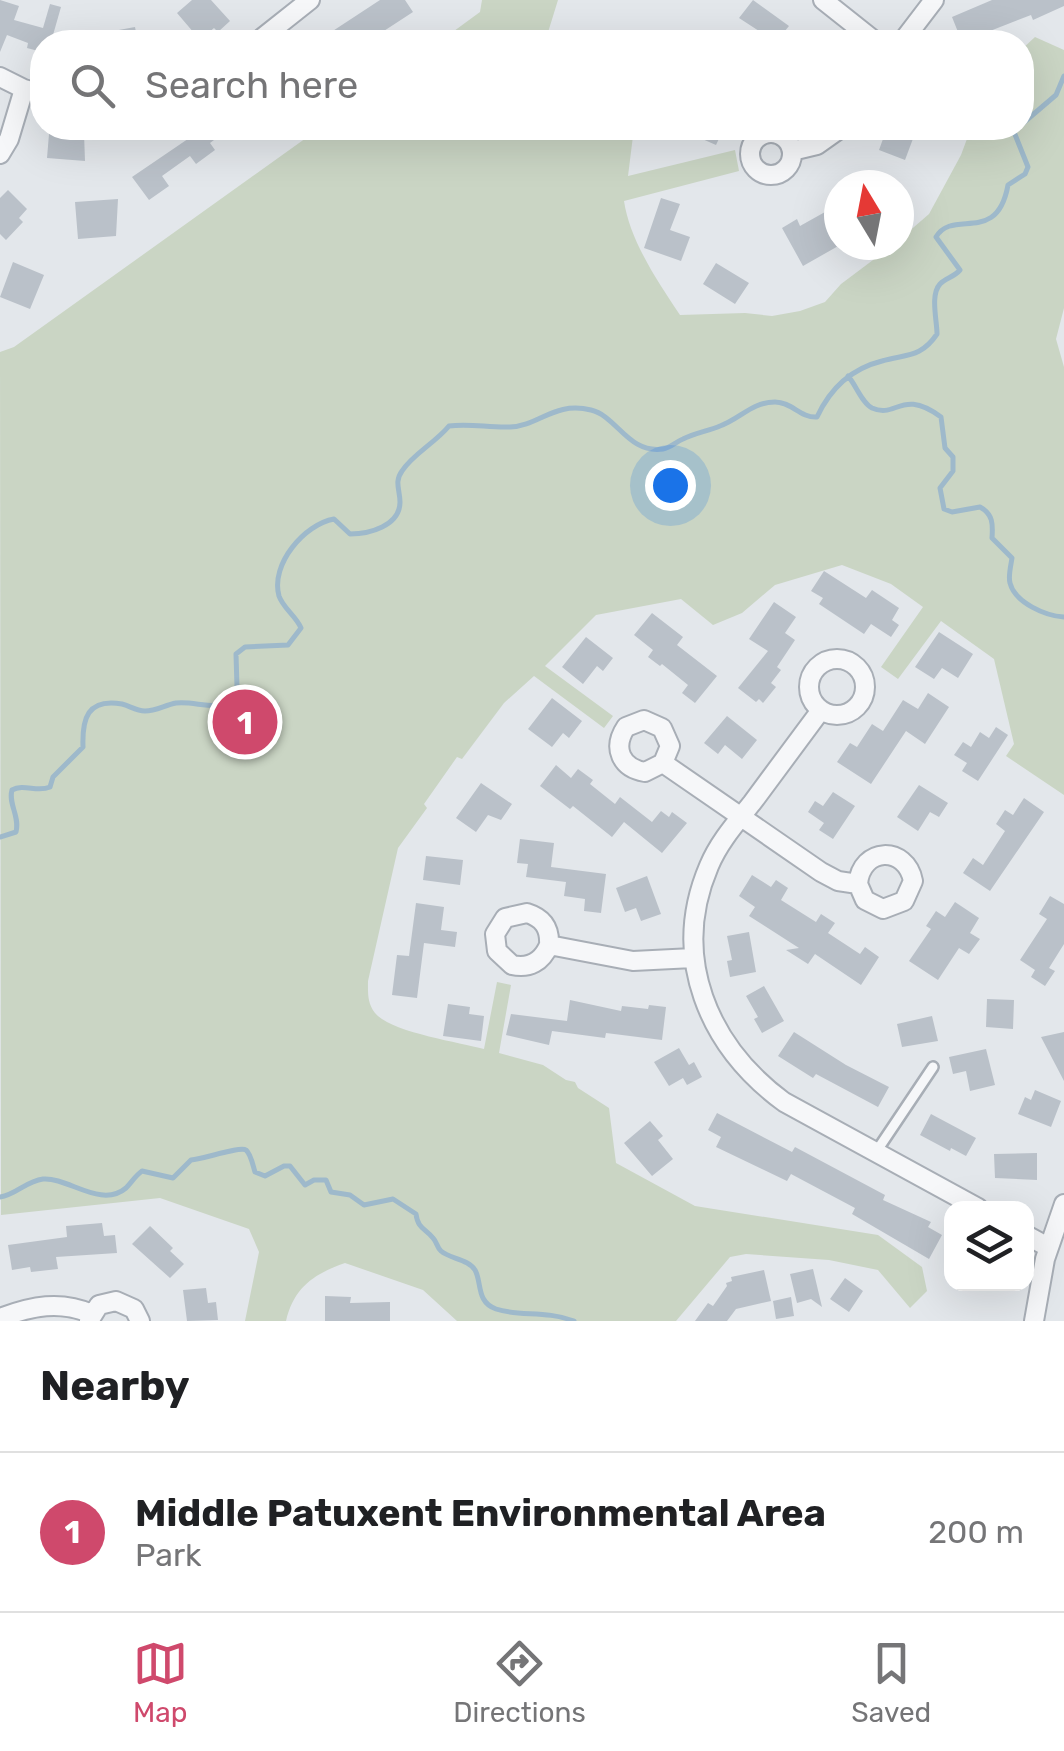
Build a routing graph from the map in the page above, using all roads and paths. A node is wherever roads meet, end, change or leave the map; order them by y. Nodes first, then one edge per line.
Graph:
1 (310, 0) edge
2 (822, 0) edge
3 (934, 0) edge
4 (271, 30) edge
5 (861, 30) edge
6 (911, 30) edge
7 (0, 76) edge
8 (30, 90) edge
9 (30, 97) edge
10 (824, 140) edge
11 (792, 152) dead end
12 (0, 154) edge
13 (821, 710) dead end
14 (663, 763) dead end
15 (741, 817) junction
16 (858, 884) dead end
17 (549, 946) dead end
18 (693, 958) junction
19 (933, 1067) dead end
20 (876, 1152) junction
21 (965, 1201) edge
22 (1064, 1204) edge
23 (1034, 1239) edge
24 (1048, 1247) junction
25 (91, 1317) edge
26 (0, 1318) edge
27 (140, 1321) edge
28 (1034, 1321) edge

1 - 4 street
2 - 5 street
3 - 6 street
7 - 8 street
9 - 12 street
10 - 11 street
13 - 15 street
14 - 15 street
15 - 16 street
15 - 18 street
17 - 18 street
18 - 20 street
19 - 20 lane
20 - 21 street
22 - 24 street
23 - 24 street
24 - 28 street
25 - 26 street
25 - 27 street

